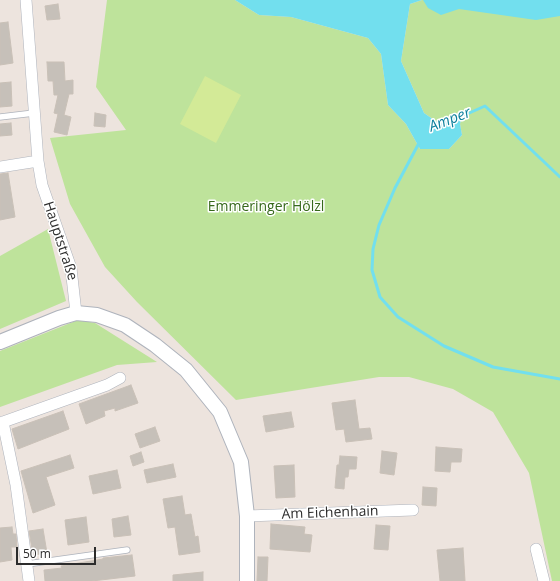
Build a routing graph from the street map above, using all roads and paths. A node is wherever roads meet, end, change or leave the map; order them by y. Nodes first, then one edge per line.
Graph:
1 (26, 0) edge
2 (34, 113) junction
3 (0, 117) edge
4 (38, 161) junction
5 (0, 167) edge
6 (76, 313) junction
7 (0, 342) edge
8 (120, 378) dead end
9 (2, 423) edge
10 (413, 510) dead end
11 (247, 516) junction
12 (536, 549) dead end
13 (127, 550) dead end
14 (27, 564) junction
15 (29, 581) edge
16 (247, 581) edge
17 (544, 581) edge

1 - 2 street, Hauptstraße
2 - 3 lane
2 - 4 street, Hauptstraße
4 - 5 street
4 - 6 street, Hauptstraße
6 - 7 street
6 - 11 street
8 - 9 street
9 - 14 street
10 - 11 street, Am Eichenhain
11 - 16 street
12 - 17 street
13 - 14 lane
14 - 15 street

